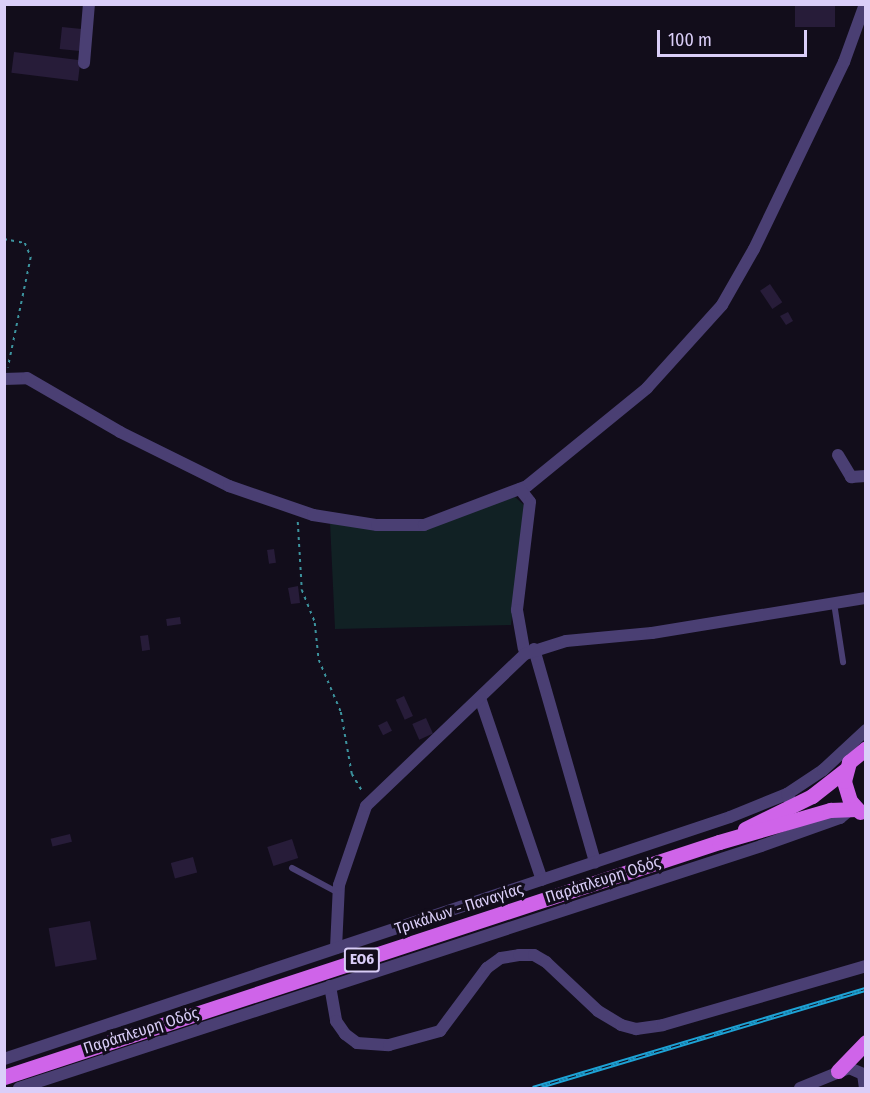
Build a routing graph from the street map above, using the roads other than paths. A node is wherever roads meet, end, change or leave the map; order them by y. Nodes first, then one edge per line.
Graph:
1 (89, 4) edge
2 (865, 4) edge
3 (84, 63) dead end
4 (5, 378) edge
5 (838, 455) dead end
6 (866, 476) edge
7 (535, 483) junction
8 (520, 489) junction
9 (530, 502) junction
10 (866, 598) edge
11 (834, 603) junction
12 (529, 648) junction
13 (843, 662) dead end
14 (480, 698) junction
15 (866, 730) edge
16 (866, 748) edge
17 (845, 771) junction
18 (790, 800) junction
19 (858, 811) edge
20 (719, 842) junction
21 (595, 862) junction
22 (292, 868) dead end
23 (542, 880) junction
24 (338, 892) junction
25 (336, 948) junction
26 (866, 966) edge
27 (330, 986) junction
28 (866, 1042) edge
29 (4, 1059) edge
30 (838, 1071) junction
31 (4, 1077) edge
32 (19, 1089) edge
33 (800, 1089) edge
34 (865, 1089) edge

1 - 3 street
2 - 7 street
4 - 8 street
5 - 6 street
7 - 8 street
7 - 9 street
8 - 9 street
9 - 12 street
10 - 11 street
11 - 12 street
11 - 13 lane
12 - 14 street
12 - 21 street
14 - 23 street
14 - 24 street
15 - 18 street, Παράπλευρη Οδός
16 - 17 main road, ΕΟ6
17 - 18 main road, Τρικάλων - Παναγίας / ΕΟ6
17 - 19 main road
18 - 20 main road, Τρικάλων - Παναγίας / ΕΟ6
18 - 21 street, Παράπλευρη Οδός
19 - 20 main road, Τρικάλων - Παναγίας / ΕΟ6
19 - 27 street, Παράπλευρη Οδός
20 - 31 main road, Τρικάλων - Παναγίας / ΕΟ6
21 - 23 street, Παράπλευρη Οδός
22 - 24 lane
23 - 25 street, Παράπλευρη Οδός
24 - 25 street
25 - 29 street, Παράπλευρη Οδός
26 - 27 street
27 - 32 street, Παράπλευρη Οδός
28 - 30 main road
30 - 33 street
30 - 34 street

